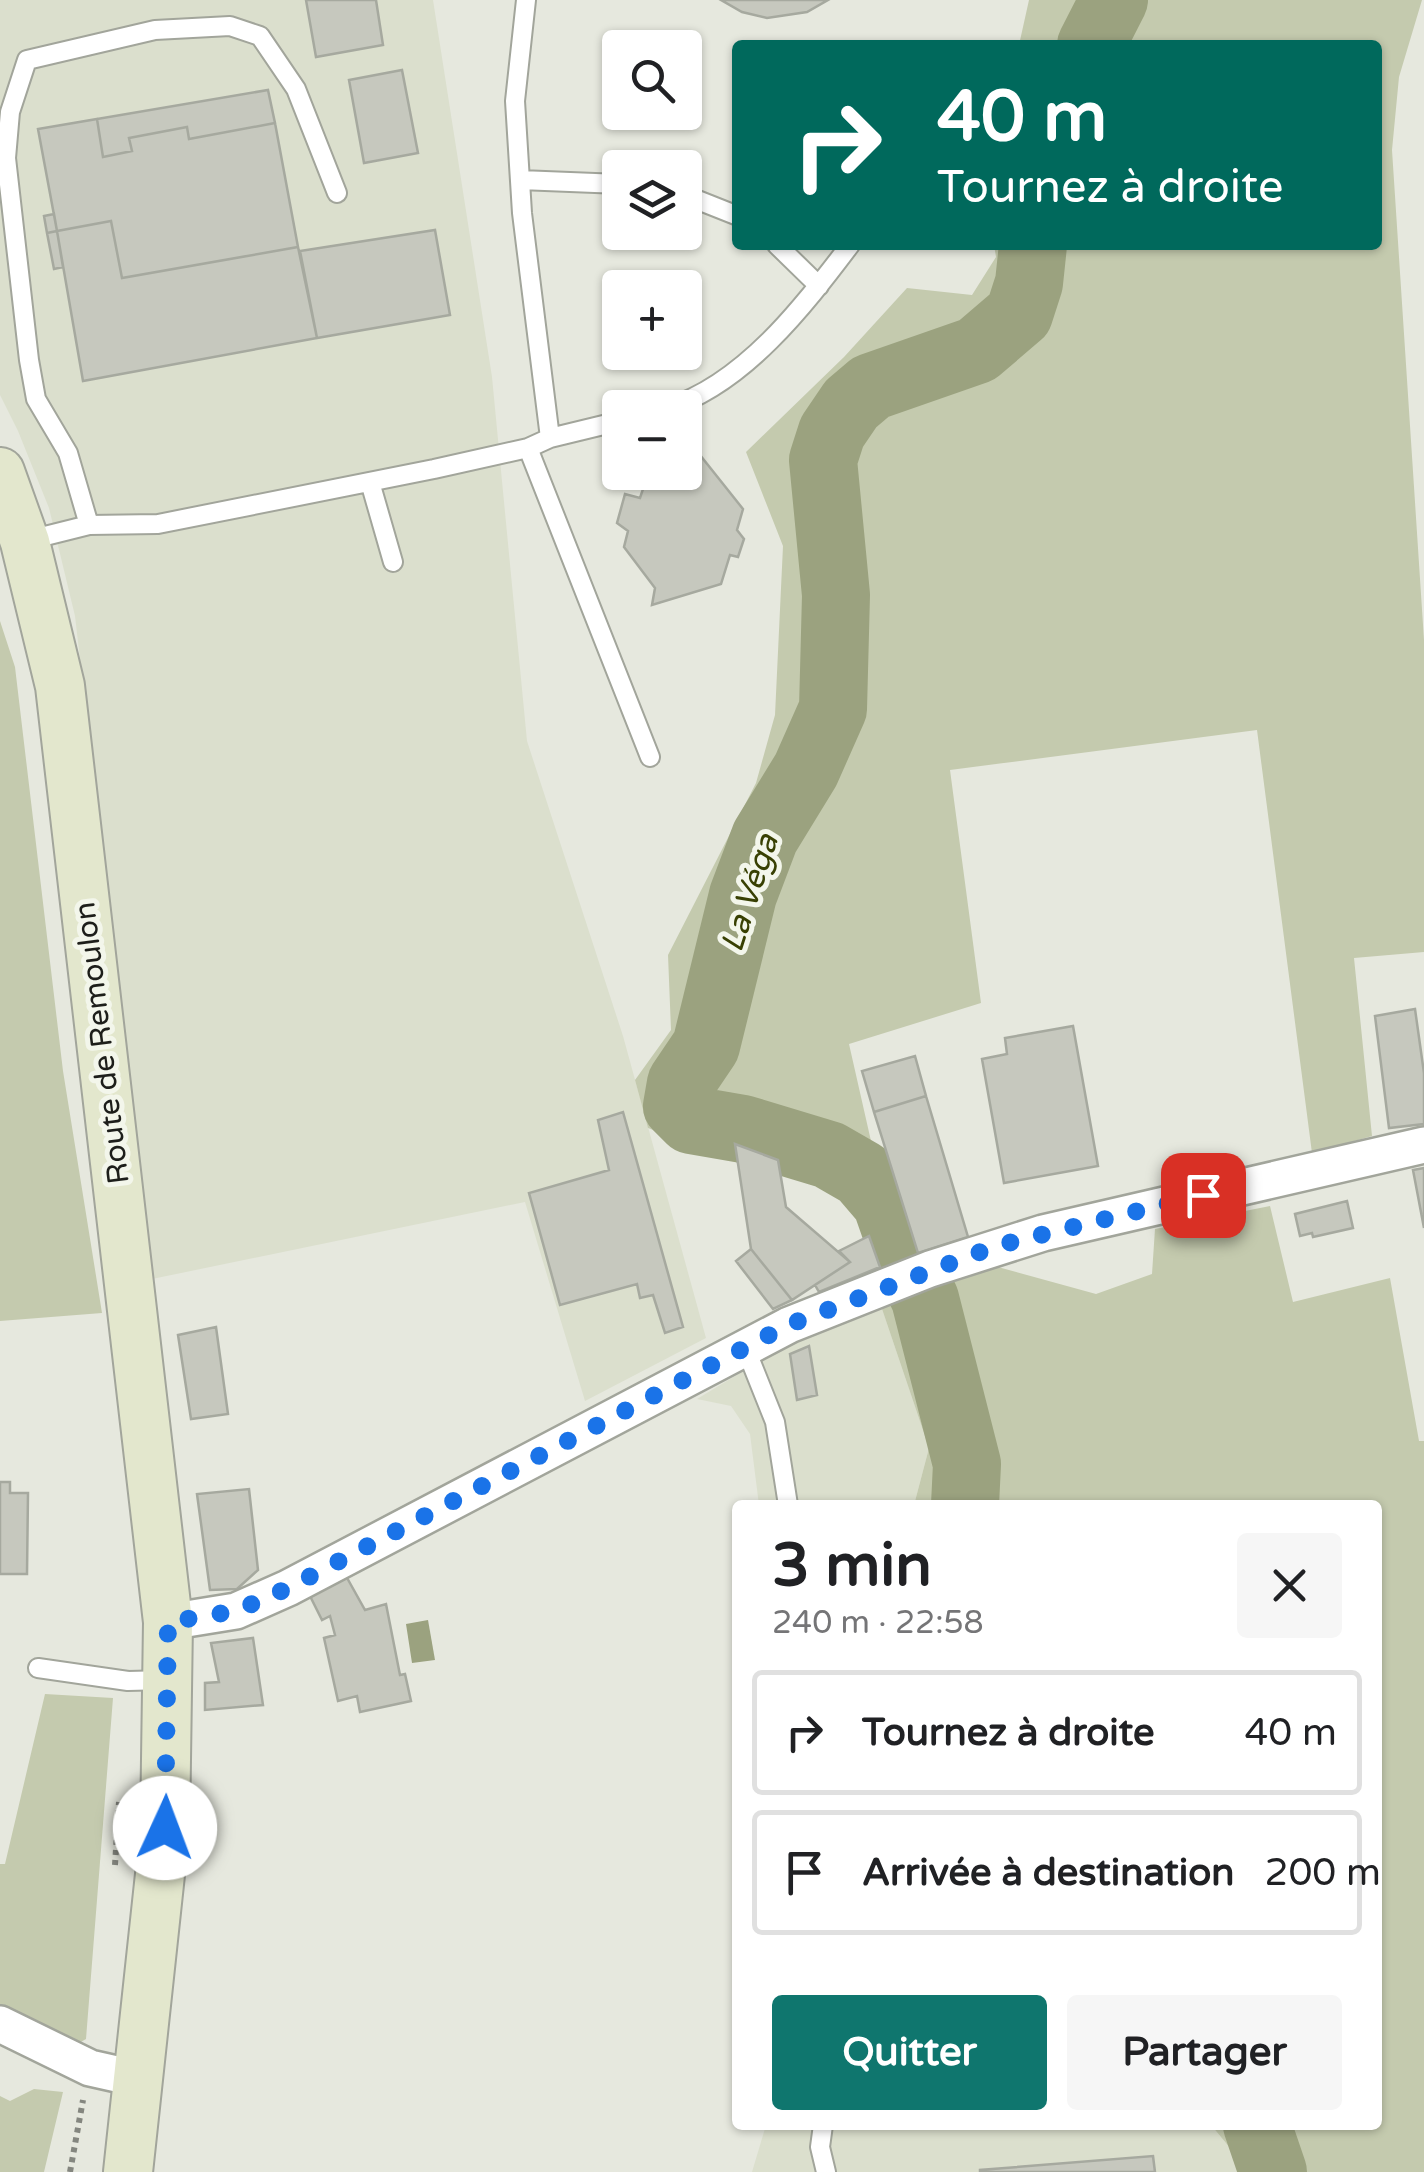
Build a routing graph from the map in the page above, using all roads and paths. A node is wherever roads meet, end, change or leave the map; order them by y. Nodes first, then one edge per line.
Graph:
1 (526, 0) edge
2 (520, 180) junction
3 (602, 183) edge
4 (337, 193) dead end
5 (702, 202) edge
6 (732, 214) edge
7 (782, 250) edge
8 (846, 250) edge
9 (819, 286) junction
10 (702, 391) edge
11 (602, 425) edge
12 (550, 438) junction
13 (528, 448) junction
14 (0, 472) edge
15 (370, 482) junction
16 (89, 525) junction
17 (25, 542) junction
18 (393, 562) dead end
19 (650, 757) dead end
20 (1424, 1145) edge
21 (744, 1348) junction
22 (787, 1500) edge
23 (168, 1622) junction
24 (38, 1668) dead end
25 (170, 1680) junction
26 (120, 1792) dead end
27 (114, 1866) dead end
28 (0, 2024) edge
29 (90, 2068) junction
30 (139, 2079) junction
31 (822, 2130) edge
32 (70, 2172) edge
33 (128, 2172) edge
34 (826, 2172) edge

1 - 2 lane
2 - 3 lane
2 - 12 lane
4 - 16 lane
5 - 6 lane
7 - 9 lane
8 - 9 lane
9 - 10 lane
11 - 12 lane
12 - 13 lane
13 - 15 lane
13 - 19 lane
14 - 17 main road, Route de Remoulon
15 - 16 lane
15 - 18 lane
16 - 17 lane
17 - 23 main road, Route de Remoulon
20 - 21 street
21 - 22 lane
21 - 23 street
23 - 25 main road, Route de Remoulon
24 - 25 lane
25 - 30 main road, Route de Remoulon
26 - 27 path
28 - 29 street
29 - 30 street
29 - 32 path
30 - 33 main road, Route de Remoulon
31 - 34 lane

